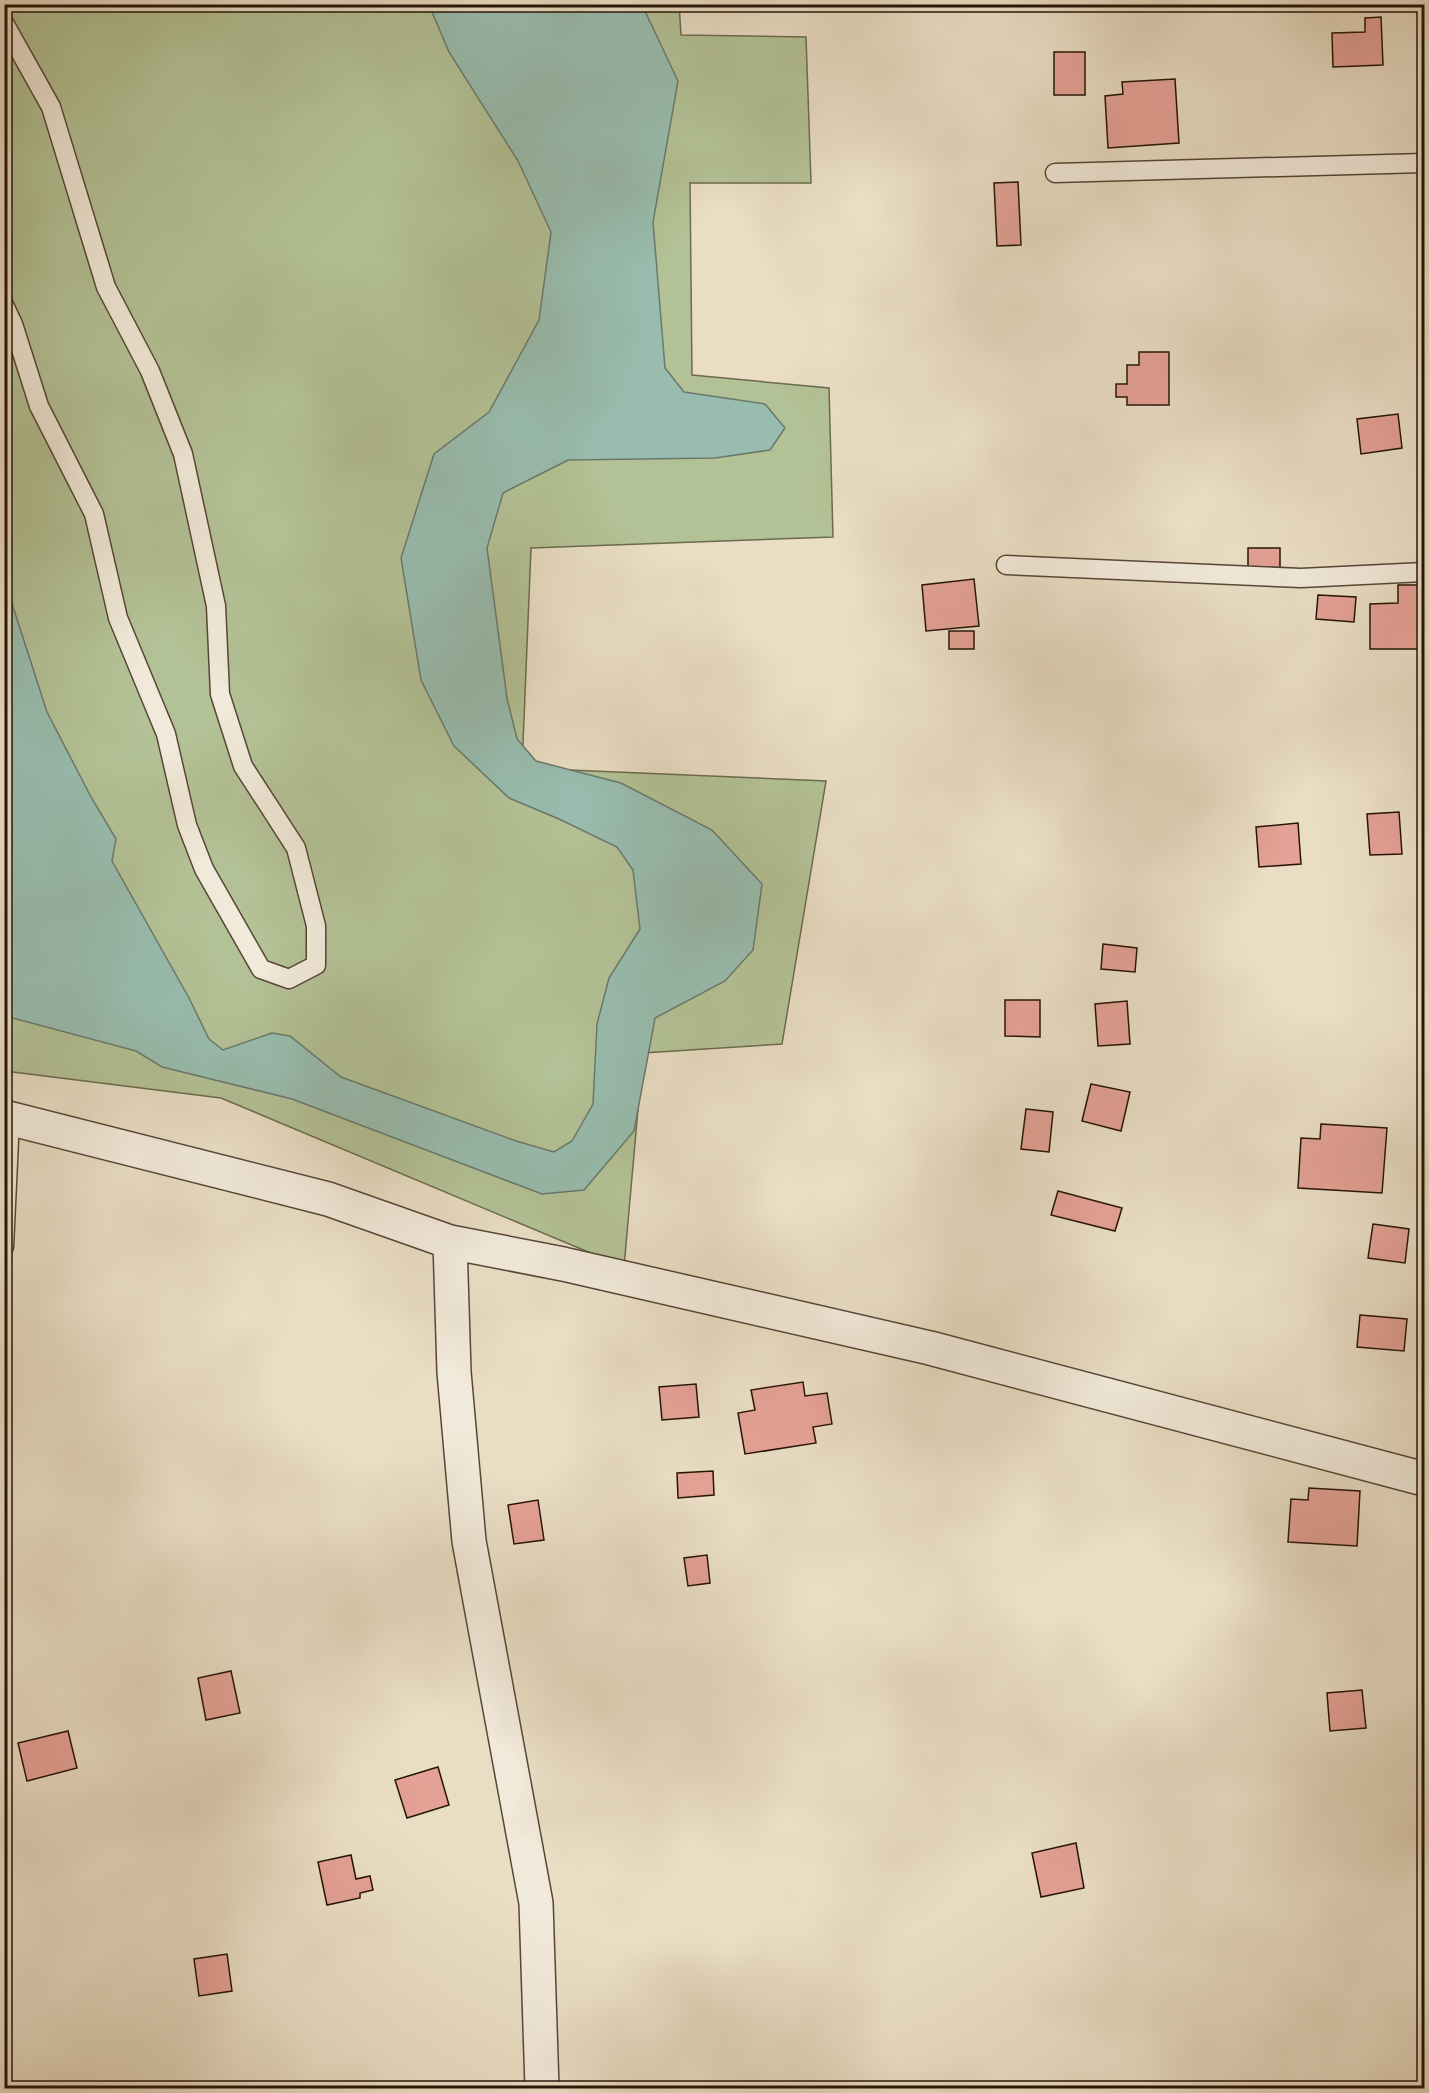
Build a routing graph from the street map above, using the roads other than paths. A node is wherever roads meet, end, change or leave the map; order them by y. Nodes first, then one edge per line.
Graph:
1 (4, 23) edge
2 (1425, 163) edge
3 (1055, 173) dead end
4 (4, 305) edge
5 (1006, 565) dead end
6 (1425, 572) edge
7 (7, 1118) edge
8 (450, 1242) junction
9 (4, 1247) edge
10 (1425, 1479) edge
11 (542, 2088) edge

1 - 4 lane
2 - 3 lane
5 - 6 lane
7 - 8 street
7 - 9 lane
8 - 10 street
8 - 11 street

